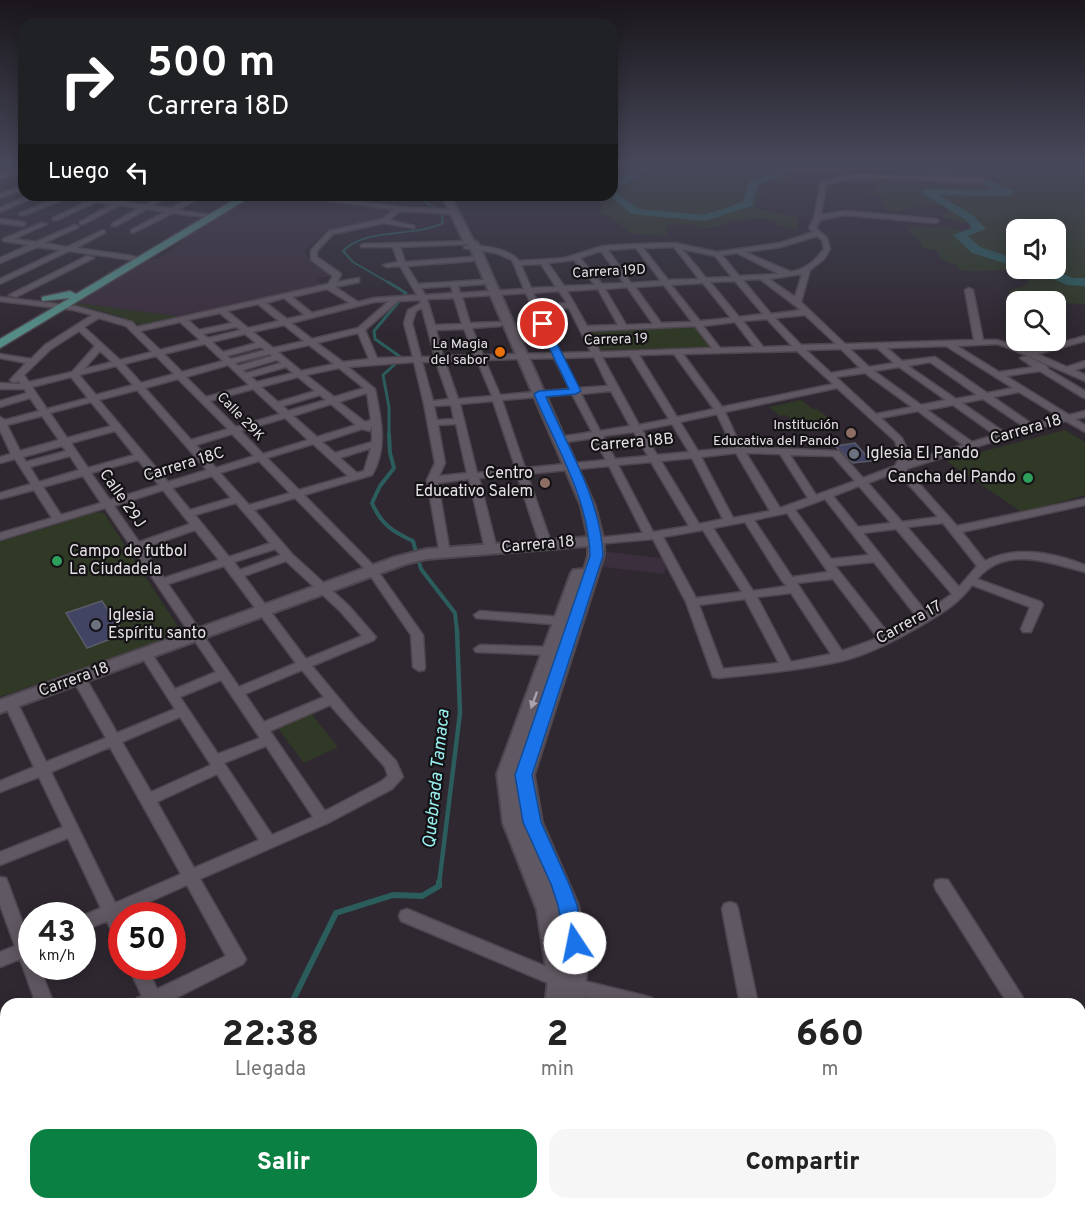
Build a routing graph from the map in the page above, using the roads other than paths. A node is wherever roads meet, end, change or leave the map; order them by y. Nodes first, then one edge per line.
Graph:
1 (3, 221) edge
2 (85, 221) edge
3 (120, 221) edge
4 (151, 221) edge
5 (194, 221) edge
6 (197, 221) edge
7 (378, 221) edge
8 (389, 221) edge
9 (455, 221) edge
10 (815, 221) edge
11 (44, 224) dead end
12 (114, 225) dead end
13 (412, 227) dead end
14 (133, 231) dead end
15 (103, 232) dead end
16 (818, 233) junction
17 (1, 238) edge
18 (430, 238) junction
19 (36, 244) junction
20 (396, 244) junction
21 (675, 245) junction
22 (363, 246) dead end
23 (638, 246) junction
24 (470, 248) junction
25 (603, 248) junction
26 (26, 249) junction
27 (67, 249) junction
28 (738, 252) junction
29 (58, 254) junction
30 (717, 254) junction
31 (90, 258) junction
32 (576, 258) junction
33 (514, 259) junction
34 (129, 260) junction
35 (0, 261) edge
36 (436, 261) junction
37 (544, 262) junction
38 (402, 263) junction
39 (387, 265) dead end
40 (807, 271) junction
41 (786, 275) junction
42 (762, 277) junction
43 (736, 278) junction
44 (356, 280) dead end
45 (705, 280) junction
46 (0, 282) edge
47 (666, 282) junction
48 (454, 284) junction
49 (631, 284) junction
50 (330, 286) junction
51 (418, 286) junction
52 (600, 286) junction
53 (562, 288) junction
54 (488, 289) junction
55 (969, 290) dead end
56 (528, 291) junction
57 (0, 294) edge
58 (286, 296) junction
59 (457, 296) junction
60 (11, 298) junction
61 (0, 299) edge
62 (397, 300) junction
63 (424, 301) junction
64 (61, 302) junction
65 (260, 302) junction
66 (796, 302) junction
67 (355, 304) junction
68 (572, 305) junction
69 (0, 306) edge
70 (35, 308) junction
71 (536, 308) junction
72 (363, 310) dead end
73 (222, 311) junction
74 (808, 312) junction
75 (98, 315) junction
76 (768, 315) junction
77 (311, 316) junction
78 (737, 319) junction
79 (183, 320) junction
80 (235, 322) junction
81 (286, 322) junction
82 (408, 323) junction
83 (500, 324) junction
84 (698, 324) junction
85 (430, 325) junction
86 (658, 325) junction
87 (467, 326) junction
88 (623, 326) junction
89 (78, 327) junction
90 (585, 329) junction
91 (134, 330) junction
92 (361, 330) junction
93 (195, 331) junction
94 (247, 332) junction
95 (0, 337) edge
96 (1085, 338) edge
97 (259, 341) junction
98 (310, 341) junction
99 (206, 342) junction
100 (997, 342) junction
101 (979, 343) junction
102 (947, 344) junction
103 (100, 346) junction
104 (880, 346) junction
105 (842, 347) junction
106 (799, 348) junction
107 (1, 350) edge
108 (759, 350) junction
109 (271, 351) junction
110 (718, 351) junction
111 (218, 352) junction
112 (677, 352) junction
113 (159, 353) junction
114 (633, 353) junction
115 (1030, 354) junction
116 (597, 355) junction
117 (558, 356) junction
118 (279, 357) junction
119 (518, 357) junction
120 (481, 358) junction
121 (441, 359) junction
122 (412, 360) junction
123 (374, 361) junction
124 (34, 362) junction
125 (119, 364) junction
126 (287, 364) junction
127 (340, 364) junction
128 (900, 364) junction
129 (1085, 364) edge
130 (1057, 366) junction
131 (236, 369) junction
132 (1041, 369) junction
133 (867, 370) junction
134 (1067, 370) junction
135 (298, 373) junction
136 (74, 375) junction
137 (180, 375) junction
138 (998, 375) junction
139 (829, 376) junction
140 (1085, 378) edge
141 (839, 385) junction
142 (25, 386) junction
143 (138, 386) junction
144 (254, 386) junction
145 (371, 388) junction
146 (615, 388) junction
147 (2, 389) edge
148 (1021, 389) junction
149 (576, 391) junction
150 (321, 392) junction
151 (535, 395) junction
152 (1085, 395) edge
153 (986, 396) junction
154 (497, 398) junction
155 (94, 399) junction
156 (205, 400) junction
157 (332, 400) junction
158 (455, 402) junction
159 (953, 402) junction
160 (0, 404) edge
161 (429, 404) junction
162 (276, 405) junction
163 (918, 409) junction
164 (720, 411) junction
165 (43, 413) junction
166 (1085, 414) edge
167 (286, 415) junction
168 (874, 417) junction
169 (1067, 418) junction
170 (673, 419) junction
171 (460, 421) junction
172 (1, 422) edge
173 (376, 422) junction
174 (432, 423) junction
175 (363, 426) junction
176 (118, 427) junction
177 (1030, 427) junction
178 (638, 428) junction
179 (1085, 429) edge
180 (235, 430) junction
181 (598, 434) junction
182 (1002, 435) junction
183 (377, 440) junction
184 (560, 440) junction
185 (63, 441) junction
186 (314, 441) junction
187 (189, 444) junction
188 (970, 446) junction
189 (738, 448) junction
190 (783, 451) junction
191 (70, 453) junction
192 (695, 454) junction
193 (17, 455) junction
194 (141, 456) junction
195 (261, 457) junction
196 (332, 457) junction
197 (656, 458) junction
198 (0, 460) edge
199 (614, 462) junction
200 (25, 465) junction
201 (566, 465) junction
202 (899, 468) junction
203 (520, 470) junction
204 (213, 471) junction
205 (84, 472) junction
206 (475, 475) junction
207 (355, 477) junction
208 (432, 480) junction
209 (861, 481) junction
210 (38, 485) junction
211 (166, 486) junction
212 (296, 494) junction
213 (827, 495) junction
214 (0, 496) edge
215 (237, 499) junction
216 (814, 500) junction
217 (1085, 502) edge
218 (106, 504) junction
219 (247, 509) junction
220 (783, 511) junction
221 (188, 514) junction
222 (58, 519) junction
223 (748, 519) junction
224 (946, 519) junction
225 (730, 522) junction
226 (899, 525) junction
227 (195, 526) junction
228 (701, 527) junction
229 (955, 530) junction
230 (854, 531) junction
231 (654, 535) junction
232 (0, 537) edge
233 (591, 541) junction
234 (278, 544) junction
235 (546, 545) junction
236 (135, 547) junction
237 (491, 549) junction
238 (444, 553) junction
239 (288, 556) junction
240 (875, 558) junction
241 (226, 561) junction
242 (828, 563) junction
243 (984, 566) junction
244 (371, 569) junction
245 (1085, 569) edge
246 (237, 575) junction
247 (836, 575) junction
248 (969, 580) junction
249 (160, 583) junction
250 (790, 585) junction
251 (322, 588) junction
252 (959, 594) junction
253 (750, 596) junction
254 (692, 602) junction
255 (264, 609) junction
256 (480, 615) dead end
257 (924, 618) junction
258 (562, 621) junction
259 (1027, 629) dead end
260 (196, 635) junction
261 (886, 639) junction
262 (480, 650) dead end
263 (551, 651) junction
264 (146, 654) junction
265 (840, 657) junction
266 (304, 665) junction
267 (420, 667) dead end
268 (787, 668) junction
269 (223, 674) junction
270 (79, 678) junction
271 (236, 693) junction
272 (172, 695) junction
273 (332, 699) junction
274 (5, 705) edge
275 (183, 711) junction
276 (265, 734) junction
277 (114, 740) junction
278 (217, 764) junction
279 (43, 769) junction
280 (0, 787) edge
281 (148, 800) junction
282 (323, 819) junction
283 (72, 830) junction
284 (268, 842) junction
285 (0, 860) edge
286 (191, 876) junction
287 (942, 885) dead end
288 (1, 890) edge
289 (132, 902) edge
290 (108, 908) edge
291 (730, 909) dead end
292 (407, 916) dead end
293 (18, 927) edge
294 (18, 952) edge
295 (0, 960) edge
296 (38, 980) edge
297 (141, 980) edge
298 (569, 990) edge
299 (43, 998) edge
300 (148, 998) edge
301 (158, 998) edge
302 (613, 998) edge
303 (748, 998) edge
304 (1014, 998) edge

1 - 17 street
2 - 19 street
3 - 12 street
4 - 14 street
5 - 34 main road
6 - 64 main road
7 - 50 street
8 - 13 street
9 - 24 main road
10 - 16 street
11 - 17 street
15 - 27 street
16 - 28 street
16 - 40 street
17 - 19 street
17 - 26 street
18 - 20 street
18 - 24 street
18 - 36 street
19 - 26 street
19 - 27 street
20 - 22 street
20 - 38 street
21 - 23 street
21 - 30 street
21 - 45 street
23 - 25 street
23 - 47 street
24 - 33 street
24 - 36 street
24 - 54 main road
25 - 32 street
25 - 49 street
26 - 29 street
26 - 35 street
27 - 29 street
27 - 34 street
28 - 30 street
28 - 41 street
29 - 31 street
29 - 46 street
30 - 43 street
31 - 34 street
31 - 60 street
32 - 37 street
32 - 52 street
33 - 37 street
33 - 56 street
34 - 64 main road
36 - 38 street
37 - 53 street
38 - 39 street
38 - 51 street
40 - 41 street, Carrera 19D
40 - 66 street
41 - 42 street, Carrera 19D
42 - 43 street, Carrera 19D
42 - 66 street
43 - 45 street, Carrera 19D
43 - 76 street
44 - 50 street
45 - 47 street, Carrera 19D
45 - 78 street
47 - 49 street, Carrera 19D
47 - 84 street
48 - 51 street
48 - 54 street
48 - 59 street
49 - 52 street, Carrera 19D
49 - 86 street
50 - 58 street
50 - 67 street
51 - 63 street
52 - 53 street, Carrera 19D
52 - 88 street
53 - 56 street, Carrera 19D
53 - 68 street
54 - 56 street, Carrera 19D
54 - 59 street, Carrera 19D
54 - 83 main road
54 - 119 main road
55 - 101 street
56 - 71 street
57 - 60 street
58 - 65 street
58 - 77 street
59 - 63 street, Carrera 19D
59 - 87 street
60 - 61 street
60 - 64 street, Calle 29K
60 - 69 street
60 - 70 street
62 - 63 street, Carrera 19D
62 - 67 street, Carrera 19D
62 - 92 street
63 - 82 street, Carrera 19D
63 - 85 street
64 - 70 main road
64 - 75 street, Calle 29K
64 - 107 main road
65 - 73 street
65 - 81 street
66 - 74 street
67 - 72 street
67 - 77 street, Carrera 19D
68 - 71 street
68 - 90 street
70 - 95 main road
71 - 117 street
73 - 79 street
73 - 80 street
74 - 76 street
74 - 105 street
75 - 89 street
75 - 91 street, Calle 29K
76 - 78 street
76 - 106 street
77 - 81 street, Carrera 19D
78 - 84 street
78 - 108 street
79 - 91 street
79 - 93 street
80 - 93 street
80 - 94 street
81 - 94 street, Carrera 19D
81 - 98 street
82 - 85 street
82 - 122 street
83 - 87 street
83 - 119 main road
84 - 86 street
84 - 110 street
85 - 87 street
85 - 121 street
86 - 88 street
87 - 120 street
88 - 90 street
89 - 103 street
89 - 124 street
90 - 116 street
91 - 113 street, Calle 29K
92 - 98 street
92 - 123 street
93 - 99 street
94 - 97 street
94 - 99 street, Carrera 19D
96 - 115 street
97 - 109 street
97 - 111 street
98 - 109 street
98 - 127 street
99 - 111 street
99 - 113 street, Carrera 19D
100 - 101 street, Carrera 19
100 - 115 street
100 - 132 street
101 - 102 street, Carrera 19
102 - 104 street, Carrera 19
102 - 138 street
103 - 125 street
103 - 136 street
104 - 105 street, Carrera 19
104 - 128 street
105 - 106 street, Carrera 19
105 - 133 street
106 - 108 street, Carrera 19
106 - 139 street
107 - 124 street
108 - 110 street, Carrera 19
109 - 118 street
109 - 131 street
110 - 112 street, Carrera 19
111 - 131 street
112 - 114 street, Carrera 19
112 - 164 street
113 - 125 street, Carrera 19D
113 - 137 street, Calle 29K
114 - 116 street, Carrera 19
114 - 170 street
115 - 130 street
116 - 117 street, Carrera 19
116 - 146 street
117 - 119 street, Carrera 19
117 - 149 street
118 - 126 street
118 - 131 street
119 - 120 street, Carrera 19
119 - 151 main road
120 - 121 street, Carrera 19
120 - 154 street
121 - 122 street, Carrera 19
121 - 158 street
122 - 123 street, Carrera 19
122 - 161 street
123 - 127 street, Carrera 19
124 - 142 street
125 - 136 street, Carrera 19D
125 - 143 street
126 - 131 street
126 - 135 street
127 - 135 street, Carrera 19
127 - 145 street
128 - 133 street
128 - 153 street
128 - 159 street
129 - 134 street
130 - 132 street
130 - 134 street
131 - 137 street
131 - 144 street
132 - 138 street
132 - 152 street
133 - 139 street
133 - 163 street
134 - 140 street
135 - 144 street, Carrera 19
135 - 150 street
136 - 142 street, Carrera 19D
136 - 155 street
137 - 143 street
137 - 156 street, Calle 29K
138 - 148 street
139 - 141 street
141 - 164 street
141 - 168 street
142 - 147 street
142 - 160 street, Carrera 19D
142 - 165 street, Calle 29J
143 - 155 street
143 - 187 street
144 - 156 street, Carrera 19
144 - 162 street
145 - 157 street
145 - 173 street
146 - 149 street
146 - 178 street
148 - 153 street
148 - 169 street
149 - 151 street
149 - 181 street
150 - 157 street
150 - 162 street
151 - 154 street
151 - 184 main road
151 - 201 main road
153 - 159 street
153 - 177 street
154 - 158 street
154 - 203 street
155 - 165 street
155 - 176 street
156 - 180 street, Calle 29K
157 - 167 street
157 - 175 street
158 - 161 street
158 - 171 street
159 - 163 street
159 - 182 street
161 - 174 street
162 - 167 street
163 - 168 street
163 - 188 street
164 - 170 street
164 - 189 street
165 - 172 street
165 - 185 street, Calle 29J
166 - 169 street, Carrera 18
167 - 180 street
167 - 186 street
168 - 202 street
169 - 177 street, Carrera 18
169 - 179 street
170 - 178 street
170 - 192 street
171 - 174 street
171 - 206 street
172 - 193 street
173 - 175 street, Carrera 18C
173 - 183 street
174 - 208 street
175 - 183 street
175 - 186 street, Carrera 18C
176 - 185 street
176 - 194 street
177 - 182 street, Carrera 18
178 - 181 street
178 - 197 street
180 - 187 street
180 - 195 street, Calle 29K
181 - 184 street
181 - 199 street
182 - 188 street, Carrera 18
183 - 196 street
183 - 207 street
184 - 201 main road
185 - 191 street, Calle 29J
185 - 193 street
186 - 195 street, Carrera 18C
186 - 196 street
187 - 204 street
188 - 202 street, Carrera 18
189 - 190 street, Carrera 18B
189 - 192 street, Carrera 18B
189 - 220 street
190 - 209 street, Carrera 18B
190 - 216 street
191 - 200 street
191 - 205 street, Calle 29J
192 - 197 street, Carrera 18B
192 - 225 street
193 - 198 street
193 - 200 street
194 - 205 street
194 - 211 street
195 - 204 street, Carrera 18C
195 - 212 street, Calle 29K
196 - 207 street
197 - 199 street, Carrera 18B
197 - 228 street
199 - 201 street, Carrera 18B
199 - 231 street
200 - 210 street
201 - 203 street, Carrera 18B
201 - 233 main road
202 - 209 street, Carrera 18
202 - 224 street
203 - 206 street, Carrera 18B
203 - 235 street
204 - 211 street, Carrera 18C
204 - 215 street
205 - 210 street
205 - 218 street, Calle 29J
206 - 208 street, Carrera 18B
206 - 237 street
207 - 212 street
208 - 238 street
209 - 213 street, Carrera 18
209 - 226 street
210 - 214 street
210 - 222 street
211 - 218 street, Carrera 18C
211 - 221 street
212 - 219 street
212 - 244 street, Calle 29K
213 - 216 street, Carrera 18
213 - 230 street
215 - 219 street
215 - 221 street
216 - 220 street, Carrera 18
217 - 229 street
218 - 222 street, Carrera 18C
218 - 236 street, Calle 29J
219 - 234 street
220 - 223 street, Carrera 18
220 - 242 street
221 - 227 street
222 - 232 street, Carrera 18C
223 - 225 street, Carrera 18
223 - 250 street
224 - 226 street
224 - 229 street
225 - 228 street, Carrera 18
226 - 230 street
226 - 252 street
227 - 236 street
227 - 241 street
228 - 231 street, Carrera 18
228 - 253 street
229 - 243 street
230 - 240 street
231 - 233 street, Carrera 18
231 - 254 street
233 - 235 main road, Carrera 18
233 - 258 main road
233 - 298 main road
234 - 239 street
234 - 241 street
235 - 237 main road, Carrera 18
236 - 249 street, Calle 29J
237 - 238 main road, Carrera 18
238 - 244 main road, Carrera 18
239 - 246 street
239 - 251 street
240 - 242 street
240 - 257 street
241 - 246 street
241 - 249 street
242 - 247 street
243 - 245 street, Carrera 17
243 - 248 street, Carrera 17
244 - 251 main road, Carrera 18
244 - 267 street, Calle 29K
246 - 255 street
247 - 250 street
247 - 261 street
248 - 252 street, Carrera 17
248 - 259 street
249 - 260 street, Calle 29J
250 - 253 street
250 - 265 street
251 - 255 main road, Carrera 18
251 - 266 street
252 - 257 street, Carrera 17
253 - 254 street
253 - 268 street
254 - 268 street, Carrera 17
255 - 260 main road, Carrera 18
255 - 266 street
256 - 258 street
257 - 261 street, Carrera 17
258 - 263 main road
260 - 264 main road, Carrera 18
260 - 269 street, Calle 29J
261 - 265 street, Carrera 17
262 - 263 street
263 -> 298 main road
264 - 270 main road, Carrera 18
264 - 272 street
265 - 268 street, Carrera 17
266 - 271 street
266 - 273 street
269 - 271 street, Calle 29J
269 - 272 street
270 - 274 main road, Carrera 18
270 - 277 street
271 - 276 street, Calle 29J
272 - 275 street
273 - 276 street
273 - 282 street
274 - 279 street
275 - 277 street
275 - 278 street
276 - 278 street
276 - 282 street, Calle 29J
277 - 279 street
277 - 281 street
278 - 281 street
278 - 284 street
279 - 280 street
279 - 283 street
281 - 286 street
282 - 284 street
283 - 285 street
283 - 290 street
284 - 286 street
286 - 289 street
286 - 301 street
287 - 304 street
288 - 293 street
291 - 303 street
292 - 298 street
294 - 295 street
296 - 299 street
297 - 300 street
298 - 302 street

